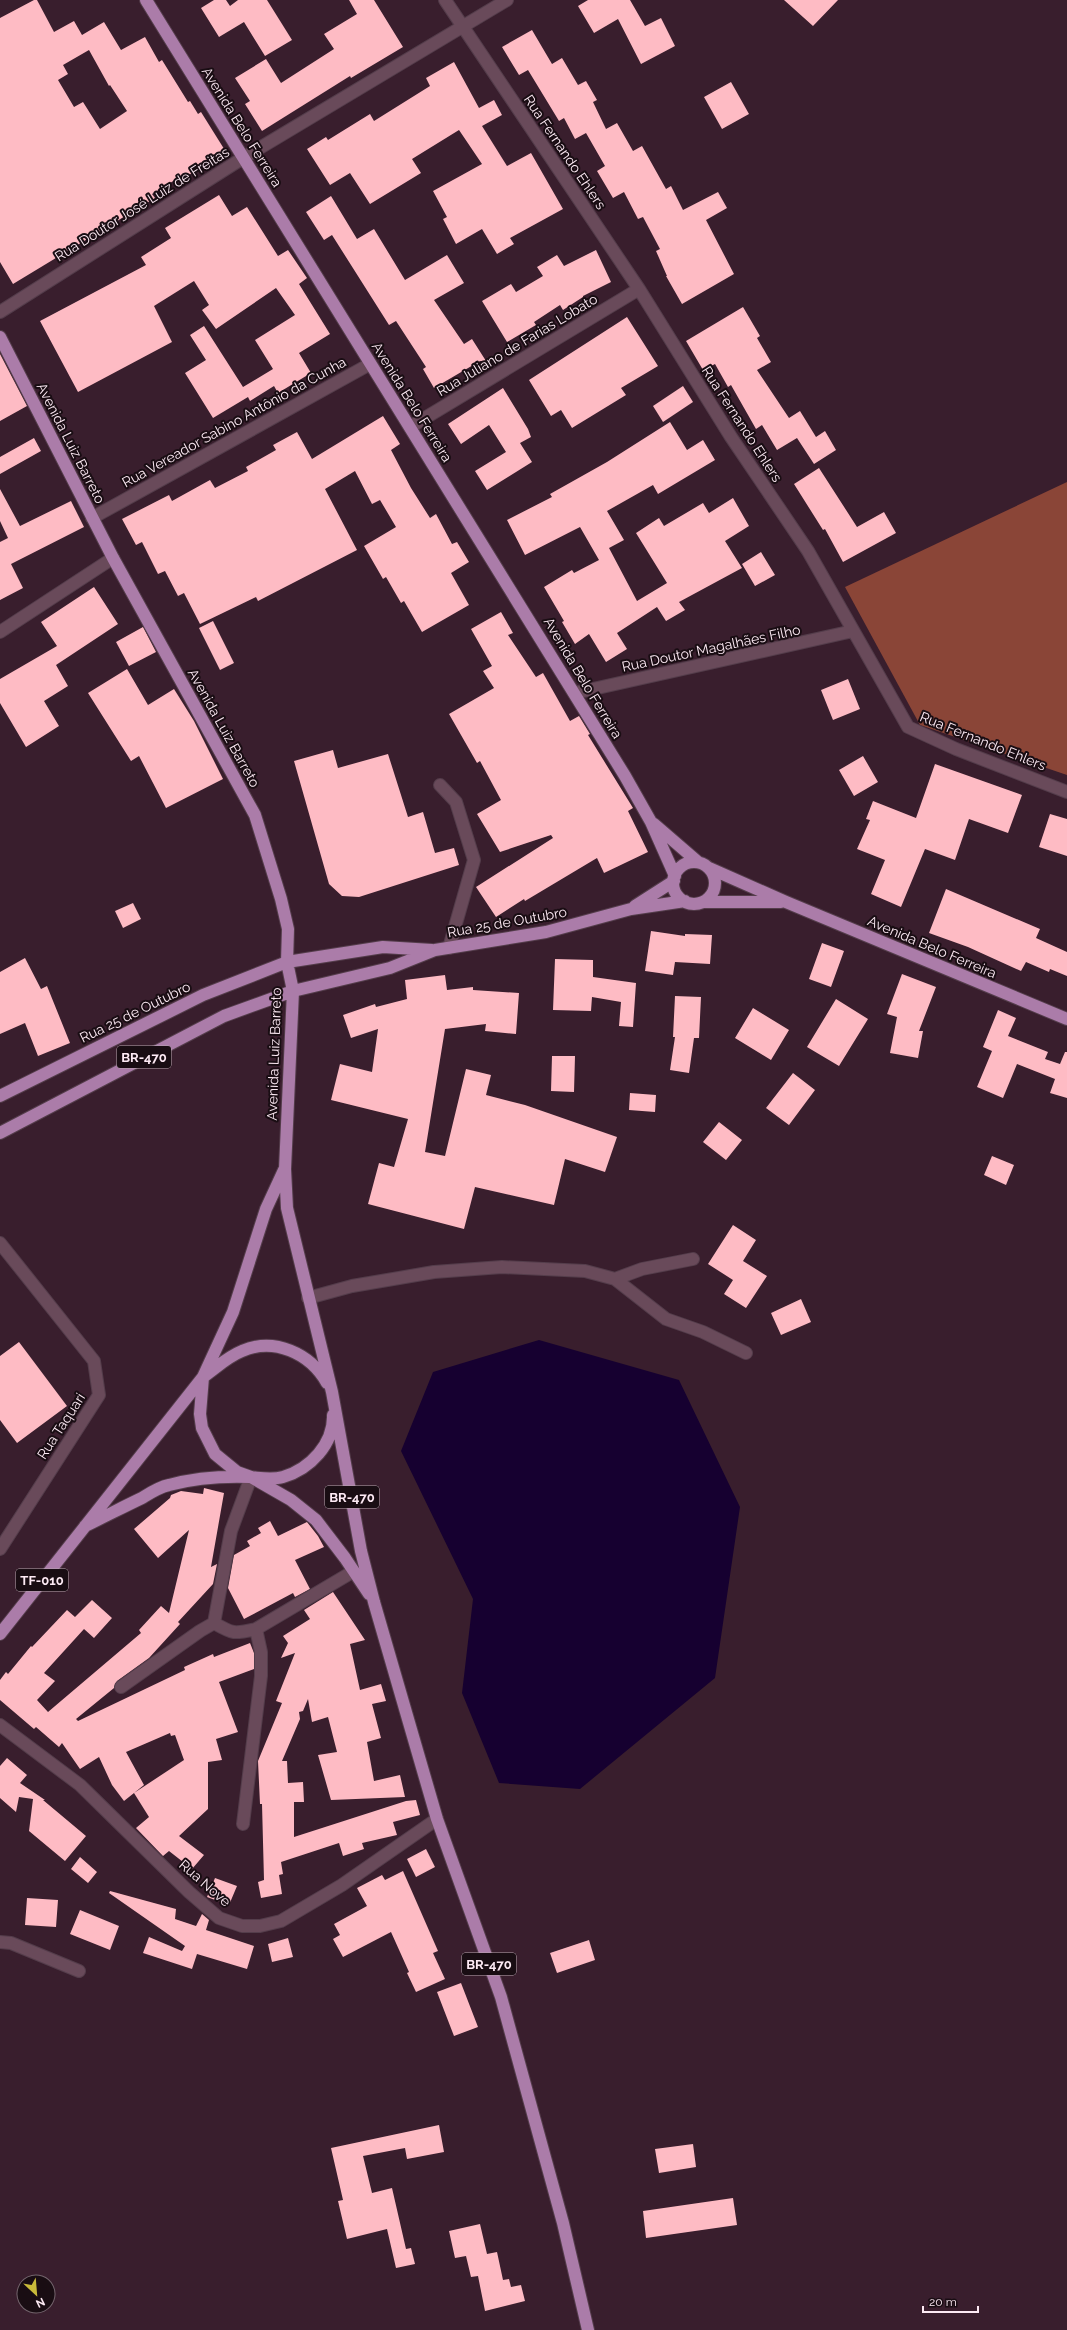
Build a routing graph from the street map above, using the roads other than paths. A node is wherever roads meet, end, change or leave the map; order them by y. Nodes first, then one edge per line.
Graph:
1 (146, 0) edge
2 (445, 0) edge
3 (508, 0) edge
4 (462, 26) junction
5 (243, 158) junction
6 (639, 289) junction
7 (0, 312) edge
8 (0, 337) edge
9 (370, 364) junction
10 (410, 427) junction
11 (92, 518) junction
12 (113, 558) junction
13 (853, 631) junction
14 (0, 632) edge
15 (575, 693) junction
16 (440, 785) dead end
17 (1067, 792) edge
18 (651, 822) junction
19 (704, 865) junction
20 (674, 879) junction
21 (685, 901) junction
22 (704, 902) junction
23 (786, 902) junction
24 (631, 909) junction
25 (449, 948) junction
26 (435, 950) junction
27 (287, 962) junction
28 (293, 991) junction
29 (1067, 1019) edge
30 (0, 1096) edge
31 (0, 1133) edge
32 (285, 1169) junction
33 (0, 1242) edge
34 (693, 1259) dead end
35 (615, 1279) junction
36 (308, 1298) junction
37 (746, 1353) dead end
38 (203, 1377) junction
39 (332, 1392) junction
40 (251, 1477) junction
41 (84, 1526) junction
42 (0, 1549) edge
43 (354, 1571) junction
44 (374, 1602) junction
45 (214, 1623) junction
46 (256, 1629) junction
47 (0, 1634) edge
48 (121, 1687) dead end
49 (0, 1725) edge
50 (437, 1819) junction
51 (243, 1824) dead end
52 (0, 1942) edge
53 (79, 1971) dead end
54 (588, 2330) edge

1 - 5 main road, Avenida Belo Ferreira
2 - 4 street, Rua Fernando Ehlers
3 - 4 street, Rua Doutor José Luiz de Freitas
4 - 5 street, Rua Doutor José Luiz de Freitas
4 - 6 street, Rua Fernando Ehlers
5 - 7 street, Rua Doutor José Luiz de Freitas
5 - 9 main road, Avenida Belo Ferreira
6 - 10 street, Rua Juliano de Farias Lobato
6 - 13 street, Rua Fernando Ehlers
8 - 11 main road, Avenida Luiz Barreto
9 - 10 main road, Avenida Belo Ferreira
9 - 11 street, Rua Vereador Sabino Antônio da Cunha
10 - 15 main road, Avenida Belo Ferreira
11 - 12 main road, Avenida Luiz Barreto
12 - 14 street
12 - 27 main road, Avenida Luiz Barreto
13 - 15 street, Rua Doutor Magalhães Filho
13 - 17 street, Rua Fernando Ehlers
15 - 18 main road, Avenida Belo Ferreira
16 - 25 street
18 - 19 main road, Avenida Belo Ferreira
18 - 20 main road, Avenida Belo Ferreira
19 - 20 main road, Rua 25 de Outubro
19 - 22 main road
19 - 23 main road, Avenida Belo Ferreira
20 - 21 main road
20 - 24 main road, Rua 25 de Outubro
21 - 22 main road, Rua 25 de Outubro
21 - 24 main road, Rua 25 de Outubro
22 - 23 main road, Avenida Belo Ferreira
23 - 29 main road, Avenida Belo Ferreira
24 - 25 main road, Rua 25 de Outubro
25 - 26 main road, Rua 25 de Outubro
26 - 27 main road, Rua 25 de Outubro
26 - 28 main road
27 - 28 main road, Avenida Luiz Barreto / BR-470
27 - 30 main road, Rua 25 de Outubro / BR-470
28 - 31 main road, BR-470
28 - 32 main road, Avenida Luiz Barreto / BR-470
32 - 36 main road, BR-470
32 - 38 main road, BR-470
33 - 42 street, Rua Taquari
34 - 35 street
35 - 36 street
35 - 37 street
36 - 39 main road, BR-470
38 - 39 main road
38 - 40 main road, BR-470
38 - 41 main road
39 - 40 main road
39 - 44 main road, BR-470
40 - 41 main road
40 - 43 main road, BR-470
40 - 45 street
41 - 47 main road, TF-010
43 - 44 main road, BR-470
43 - 46 street
44 - 50 main road, BR-470
45 - 46 street
45 - 48 street
46 - 51 street
49 - 50 street, Rua Nove
50 - 54 main road, BR-470
52 - 53 street

